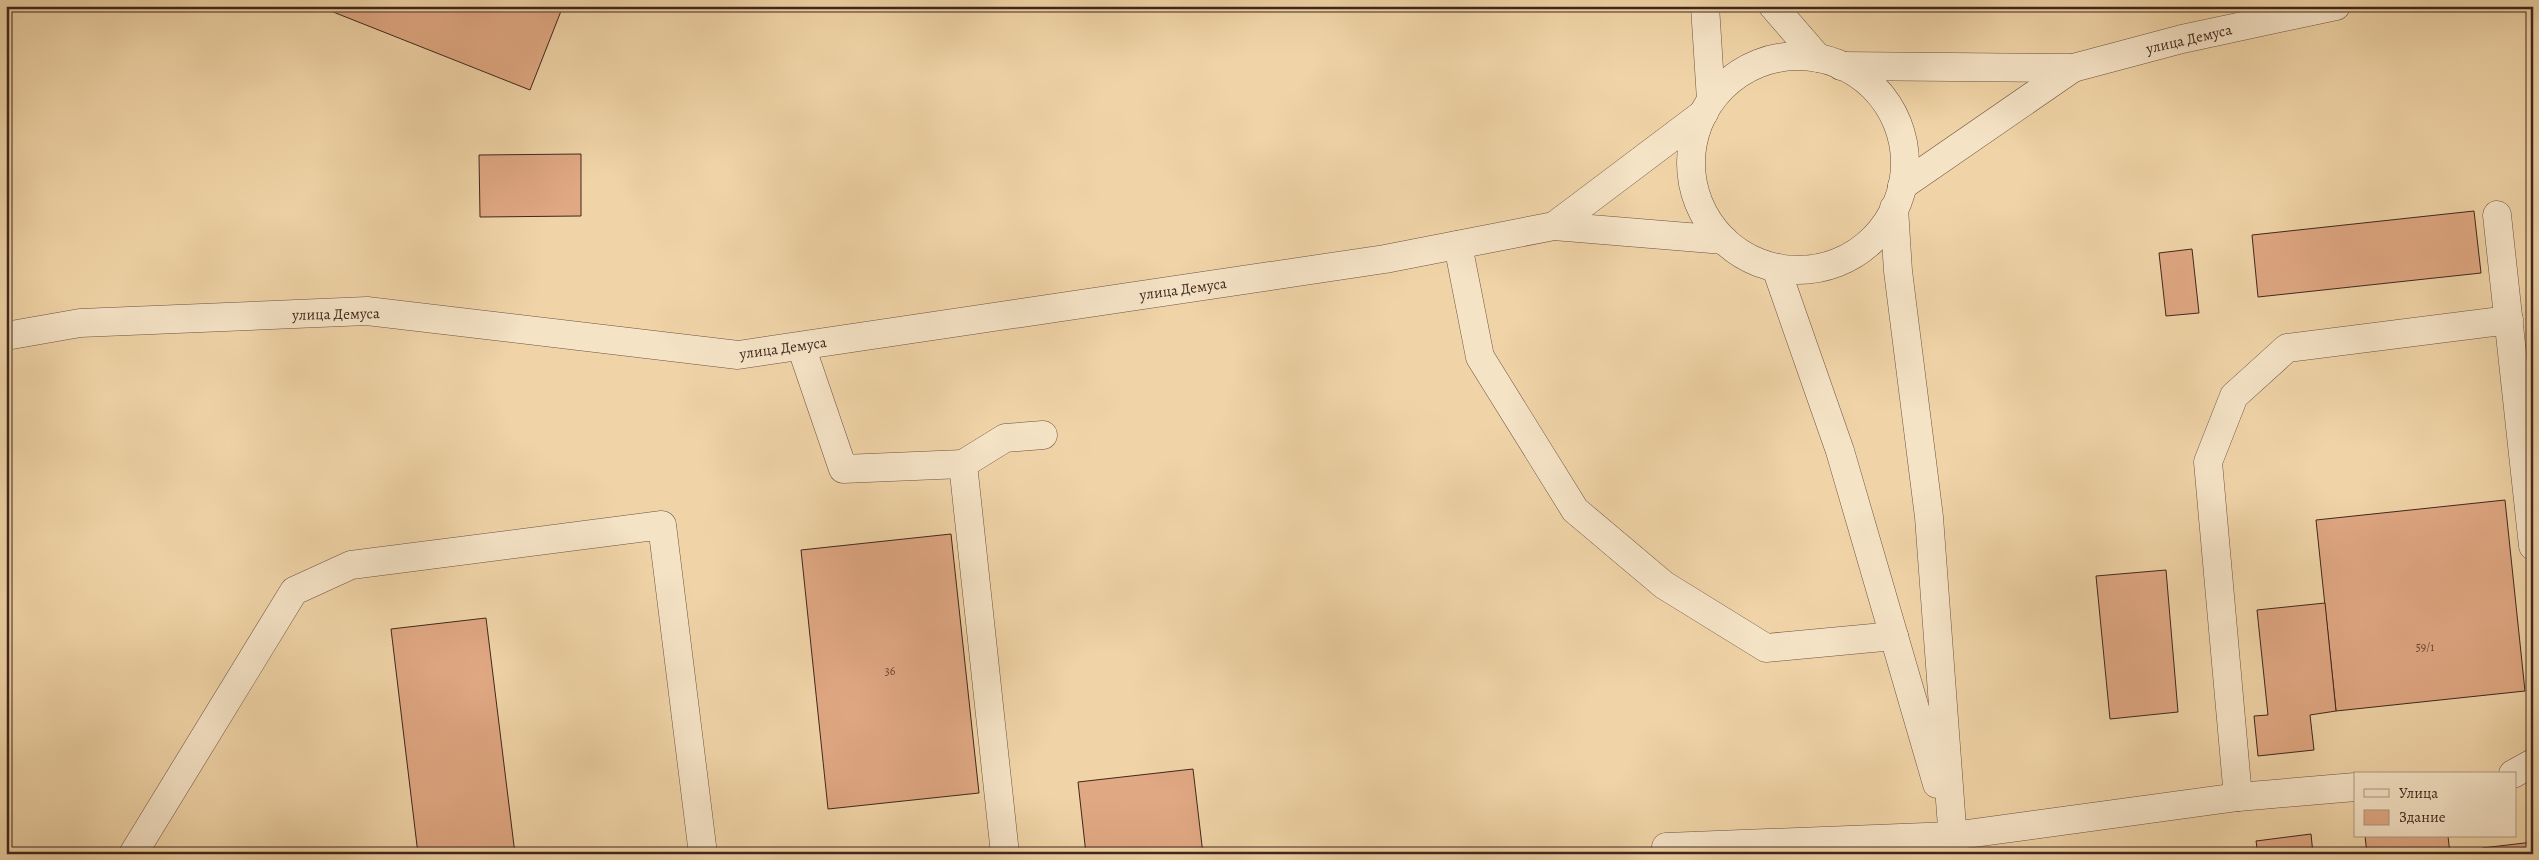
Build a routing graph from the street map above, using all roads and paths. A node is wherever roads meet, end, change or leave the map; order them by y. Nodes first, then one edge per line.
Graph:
1 (1705, 6) edge
2 (1773, 6) edge
3 (2336, 6) edge
4 (1830, 62) junction
5 (2073, 68) junction
6 (1707, 107) junction
7 (1898, 197) junction
8 (2497, 215) dead end
9 (1554, 226) junction
10 (1724, 240) junction
11 (1458, 245) junction
12 (1776, 268) junction
13 (2509, 320) junction
14 (6, 336) edge
15 (801, 346) junction
16 (1043, 434) dead end
17 (964, 464) junction
18 (2533, 546) edge
19 (1894, 636) junction
20 (2533, 763) edge
21 (2516, 772) edge
22 (2354, 787) edge
23 (2238, 797) junction
24 (1953, 845) edge
25 (1666, 847) dead end
26 (133, 854) edge
27 (703, 854) edge
28 (1005, 854) edge

1 - 6 street
2 - 4 street
3 - 5 street, улица Демуса
4 - 5 street
4 - 6 street
4 - 7 street
5 - 7 street
6 - 9 street
6 - 10 street
7 - 12 street
7 - 24 street
8 - 13 street
9 - 10 street
9 - 11 street, улица Демуса
10 - 12 street
11 - 15 street, улица Демуса
11 - 19 street
12 - 19 street
13 - 18 street
13 - 23 street
14 - 15 street, улица Демуса
15 - 17 street
16 - 17 street
17 - 28 street
19 - 24 street
20 - 21 street
22 - 23 street
23 - 24 street
24 - 25 street
26 - 27 street

